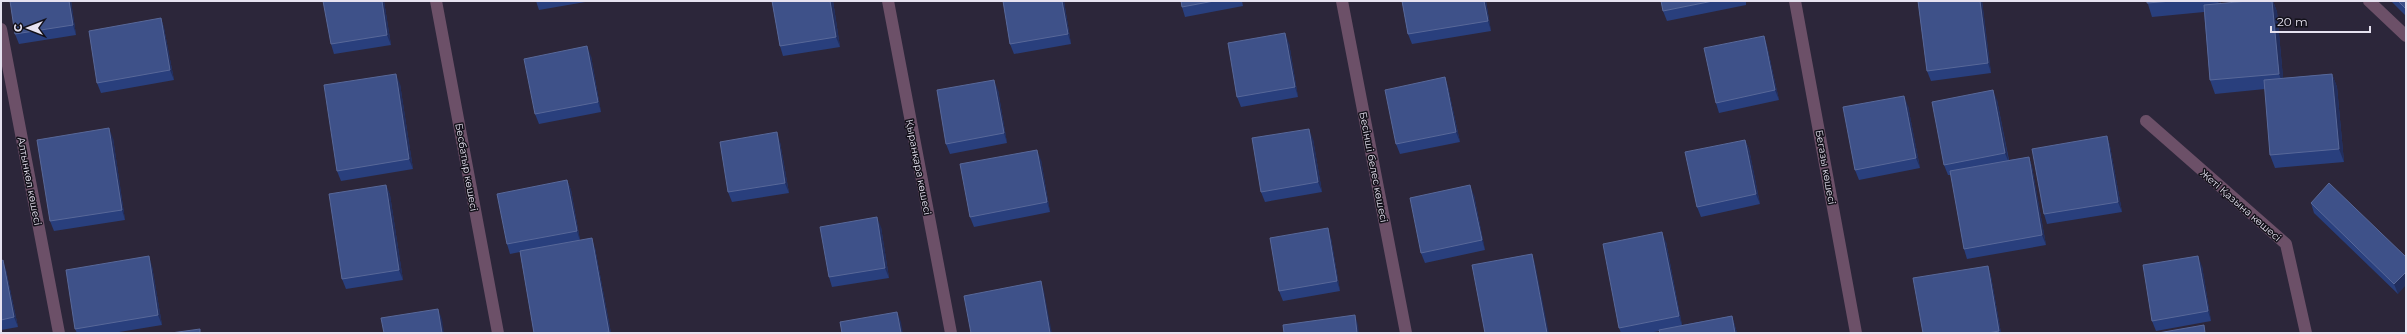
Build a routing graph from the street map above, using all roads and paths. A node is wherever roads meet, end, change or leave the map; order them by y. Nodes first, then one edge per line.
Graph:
1 (436, 1) edge
2 (888, 1) edge
3 (1342, 1) edge
4 (1795, 1) edge
5 (2369, 1) edge
6 (1, 29) edge
7 (2406, 36) edge
8 (2146, 121) dead end
9 (59, 333) edge
10 (498, 333) edge
11 (951, 333) edge
12 (1406, 333) edge
13 (1856, 333) edge
14 (2306, 333) edge

1 - 10 street, Бесбатыр көшесі
2 - 11 street, Қыранқара көшесі
3 - 12 street, Бесінші белес көшесі
4 - 13 street, Бегазы көшесі
5 - 7 street
6 - 9 street, Алтынкөл көшесі
8 - 14 street, Жеті Қазына көшесі

